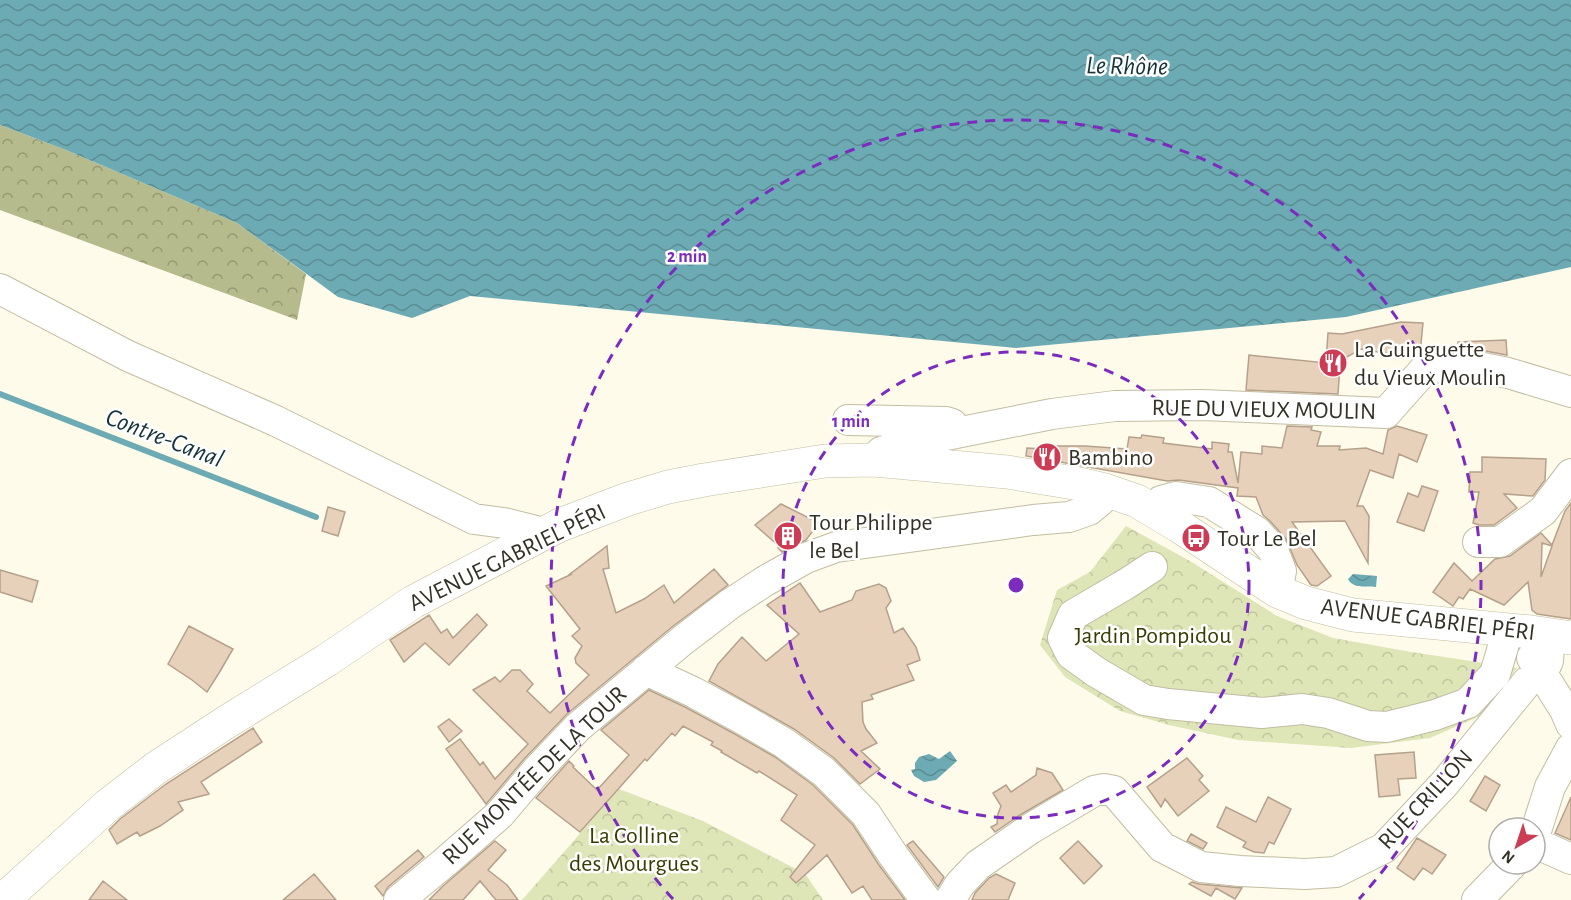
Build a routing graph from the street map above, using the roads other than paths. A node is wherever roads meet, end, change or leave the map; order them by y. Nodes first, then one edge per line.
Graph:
1 (0, 289) edge
2 (1571, 392) edge
3 (848, 420) dead end
4 (972, 430) junction
5 (874, 460) junction
6 (974, 469) junction
7 (1571, 474) edge
8 (1052, 479) junction
9 (1105, 490) junction
10 (474, 519) junction
11 (1033, 520) junction
12 (544, 533) junction
13 (1478, 542) dead end
14 (495, 558) junction
15 (1152, 567) dead end
16 (1540, 634) edge
17 (646, 670) junction
18 (1542, 675) junction
19 (1571, 724) edge
20 (1571, 748) edge
21 (1541, 816) edge
22 (1547, 848) edge
23 (1571, 859) edge
24 (1500, 876) edge
25 (3, 900) edge
26 (399, 900) edge
27 (926, 900) edge
28 (950, 900) edge
29 (1477, 900) edge

1 - 10 street
2 - 4 street, RUE DU VIEUX MOULIN
3 - 4 street
4 - 5 street, RUE DU VIEUX MOULIN
4 - 6 street
5 - 6 main road, AVENUE GABRIEL PÉRI
5 - 12 main road, AVENUE GABRIEL PÉRI
6 - 8 main road, AVENUE GABRIEL PÉRI
7 - 13 street
8 - 9 main road, AVENUE GABRIEL PÉRI
8 - 11 street
9 - 11 street, RUE MONTÉE DE LA TOUR
9 - 16 main road, AVENUE GABRIEL PÉRI
10 - 12 street
10 - 14 street
11 - 17 street, RUE MONTÉE DE LA TOUR
12 - 14 main road, AVENUE GABRIEL PÉRI
14 - 25 main road, AVENUE GABRIEL PÉRI
15 - 16 street
16 - 18 street
17 - 26 street, RUE MONTÉE DE LA TOUR
17 - 27 street
18 - 19 street
18 - 28 street, RUE CRILLON
20 - 21 street
22 - 23 street
24 - 29 street

